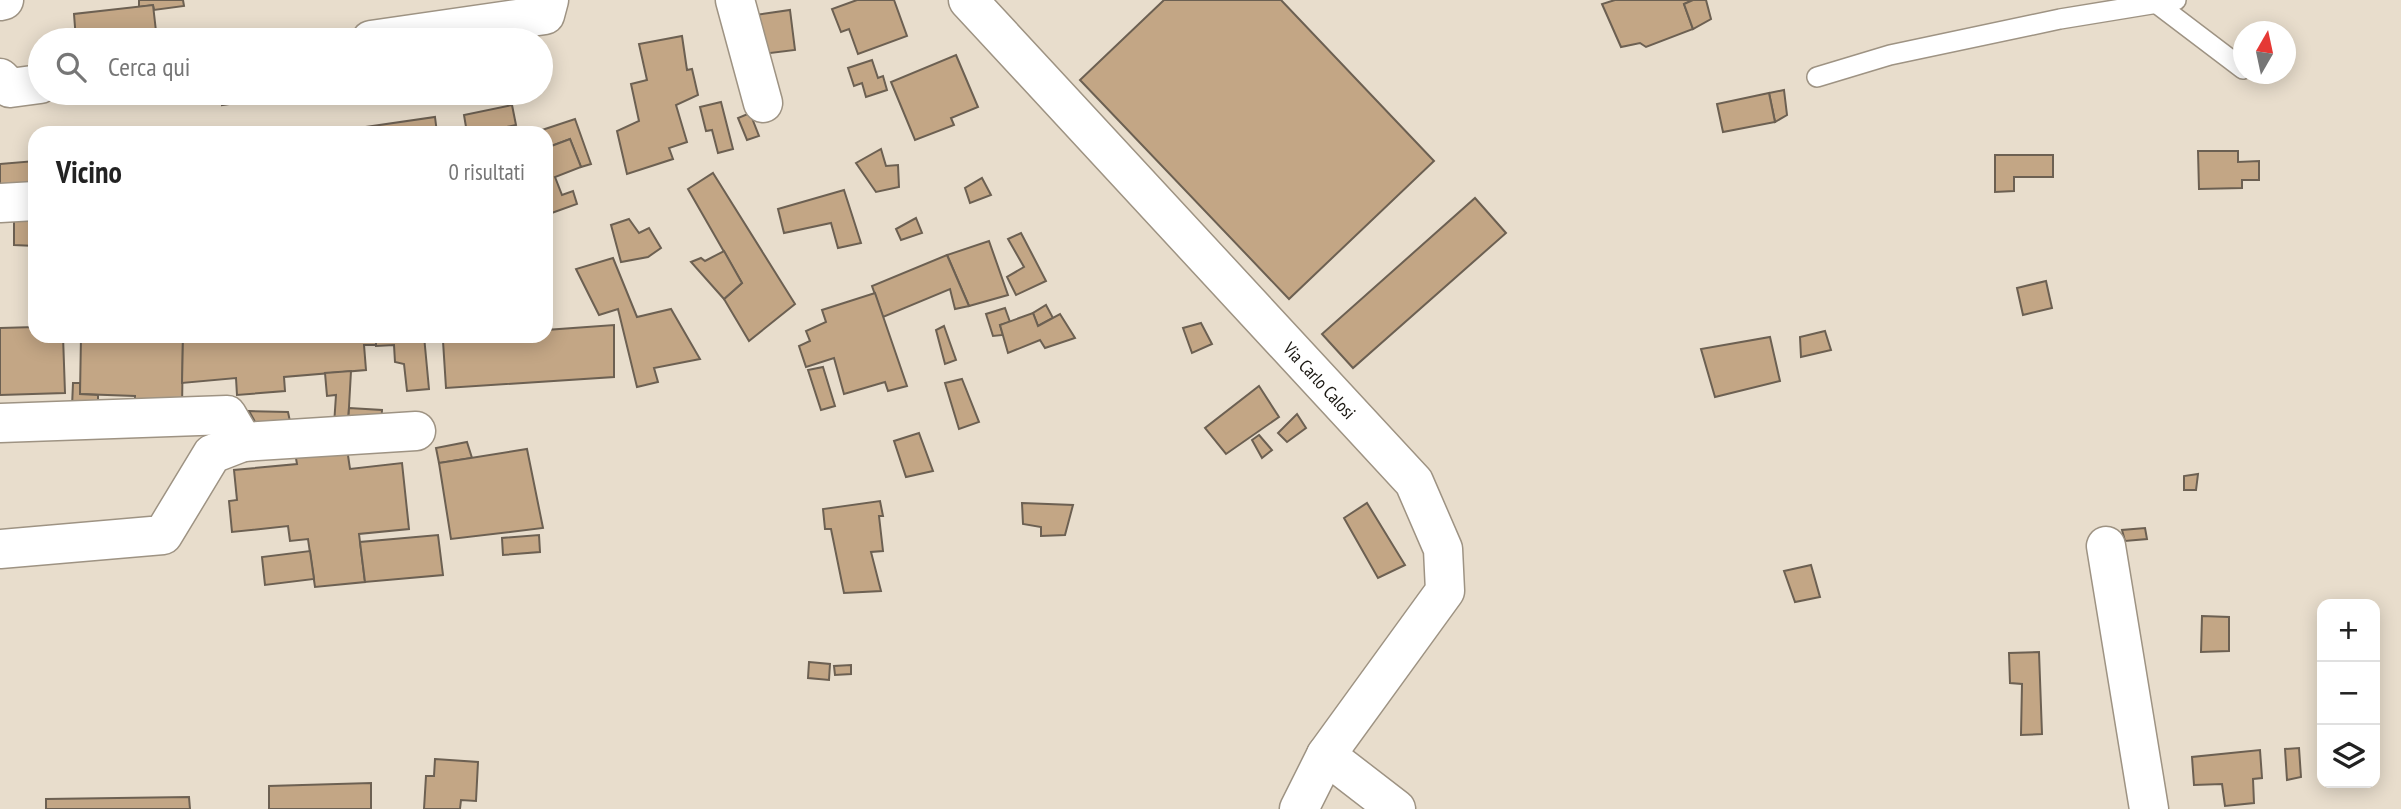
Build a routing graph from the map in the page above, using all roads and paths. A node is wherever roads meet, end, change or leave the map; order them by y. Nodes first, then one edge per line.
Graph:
1 (549, 0) edge
2 (735, 0) edge
3 (968, 0) edge
4 (2176, 0) edge
5 (2156, 3) junction
6 (455, 28) edge
7 (2233, 61) edge
8 (1817, 77) dead end
9 (0, 78) edge
10 (28, 86) edge
11 (763, 103) dead end
12 (28, 201) edge
13 (0, 203) edge
14 (0, 423) edge
15 (416, 431) dead end
16 (243, 442) junction
17 (2106, 546) dead end
18 (0, 549) edge
19 (1326, 755) junction
20 (1299, 809) edge
21 (1396, 809) edge
22 (2149, 809) edge

1 - 6 street
2 - 11 street
3 - 19 street, Via Carlo Calosi
4 - 5 lane
5 - 7 lane
5 - 8 lane
9 - 10 street
12 - 13 street
14 - 16 street
15 - 16 street
16 - 18 street
17 - 22 street
19 - 20 street, Via Carlo Calosi
19 - 21 street

